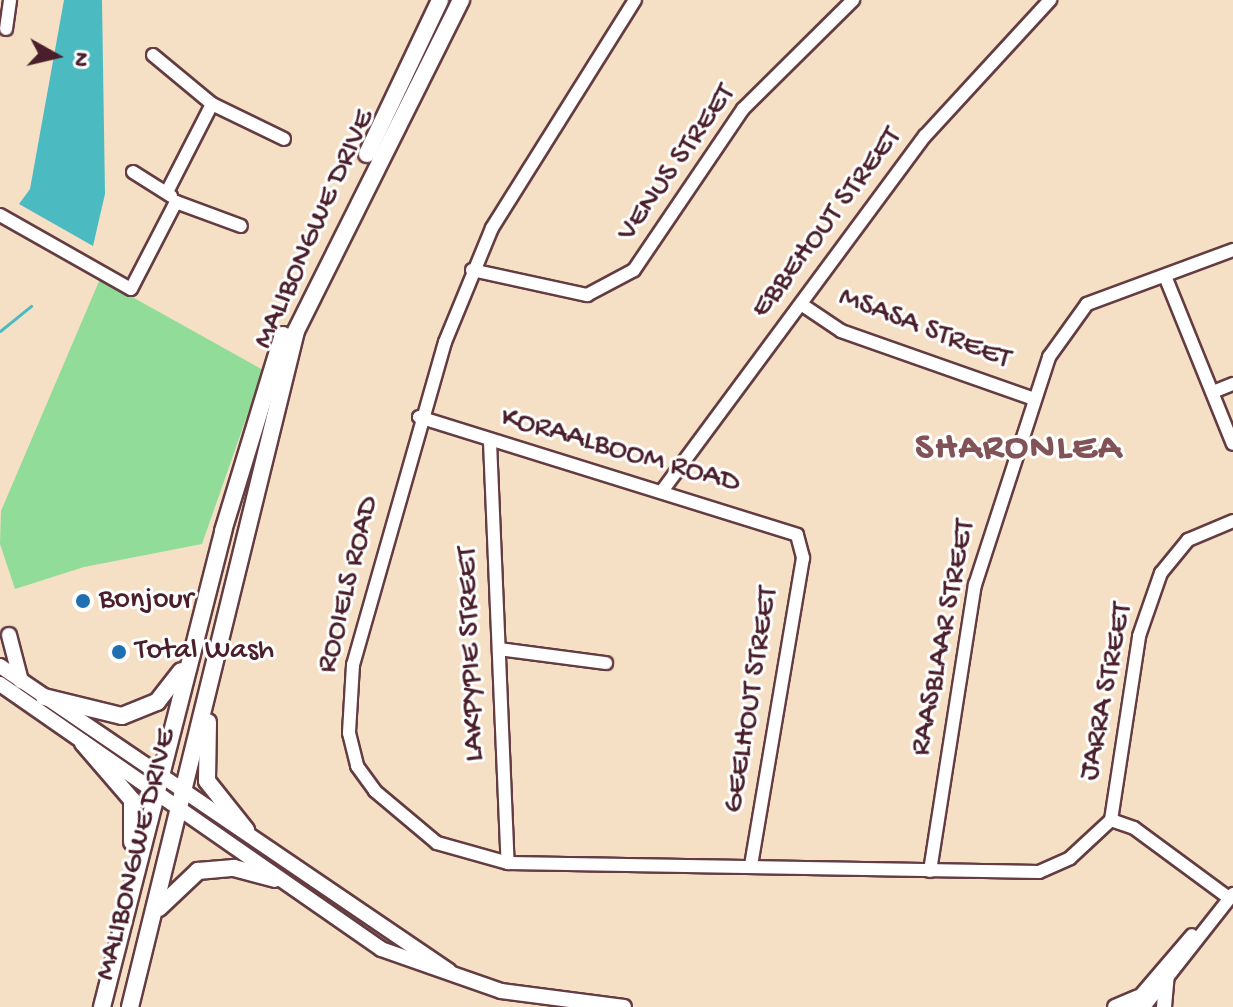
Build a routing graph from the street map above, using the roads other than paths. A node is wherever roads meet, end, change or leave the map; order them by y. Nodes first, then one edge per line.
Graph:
1 (10, 0) edge
2 (440, 0) edge
3 (461, 0) edge
4 (635, 0) edge
5 (853, 0) edge
6 (1050, 0) edge
7 (6, 29) dead end
8 (153, 55) dead end
9 (212, 104) junction
10 (284, 139) dead end
11 (133, 172) dead end
12 (172, 197) junction
13 (0, 215) edge
14 (241, 226) dead end
15 (1233, 250) edge
16 (472, 270) junction
17 (1165, 276) junction
18 (801, 304) junction
19 (1233, 384) edge
20 (1213, 392) junction
21 (1031, 398) junction
22 (419, 417) junction
23 (490, 442) junction
24 (1233, 444) edge
25 (662, 491) junction
26 (1233, 521) edge
27 (803, 543) joint
28 (6, 635) edge
29 (499, 649) junction
30 (189, 657) junction
31 (606, 663) dead end
32 (0, 666) edge
33 (213, 677) junction
34 (21, 681) junction
35 (0, 684) edge
36 (44, 697) junction
37 (83, 743) junction
38 (158, 775) junction
39 (181, 788) junction
40 (154, 792) junction
41 (176, 807) junction
42 (1111, 820) junction
43 (246, 830) junction
44 (508, 863) junction
45 (751, 866) junction
46 (930, 871) junction
47 (275, 879) junction
48 (1231, 896) edge
49 (1215, 915) junction
50 (152, 920) junction
51 (1167, 975) junction
52 (463, 980) junction
53 (104, 1000) edge
54 (1137, 1004) edge
55 (130, 1007) edge
56 (624, 1007) edge
57 (1115, 1007) edge
58 (1164, 1007) edge

1 - 7 street
2 - 30 main road, MALIBONGWE DRIVE
3 - 33 main road, MALIBONGWE DRIVE
4 - 16 street, ROOIELS ROAD
5 - 16 street, VENUS STREET
6 - 18 street, EBBEHOUT STREET
8 - 9 street
9 - 10 street
9 - 12 street
11 - 12 street
12 - 13 street
12 - 14 street
15 - 17 street, RAASBLAAR STREET
16 - 22 street, ROOIELS ROAD
17 - 20 street
17 - 21 street, RAASBLAAR STREET
18 - 21 street, MSASA STREET
18 - 25 street, EBBEHOUT STREET
19 - 20 street
20 - 24 street
21 - 46 street, RAASBLAAR STREET
22 - 23 street, KORAALBOOM ROAD
22 - 44 street, ROOIELS ROAD
23 - 25 street, KORAALBOOM ROAD
23 - 29 street, LAKPYPIE STREET
25 - 27 street, KORAALBOOM ROAD
26 - 42 street, JARRA STREET
27 - 45 street, GEELHOUT STREET
28 - 34 street
29 - 31 street
29 - 44 street, LAKPYPIE STREET
30 - 36 main road
30 - 38 main road, MALIBONGWE DRIVE
32 - 34 street
33 - 39 main road, MALIBONGWE DRIVE
33 - 43 main road
34 - 36 street
35 - 37 street
36 - 38 street
37 - 40 street
37 - 53 main road
38 - 39 street
38 - 40 main road, MALIBONGWE DRIVE
39 - 41 main road, MALIBONGWE DRIVE
39 - 43 street
40 - 41 street
40 - 53 main road, MALIBONGWE DRIVE
41 - 47 street
41 - 50 main road, MALIBONGWE DRIVE
42 - 46 street, ROOIELS ROAD
42 - 48 street, JARRA STREET
43 - 52 street
44 - 45 street, ROOIELS ROAD
45 - 46 street, ROOIELS ROAD
47 - 50 main road
47 - 52 street
48 - 49 street
49 - 51 street
49 - 54 street
50 - 55 main road, MALIBONGWE DRIVE
51 - 54 street
51 - 58 street
52 - 56 street
54 - 57 street

